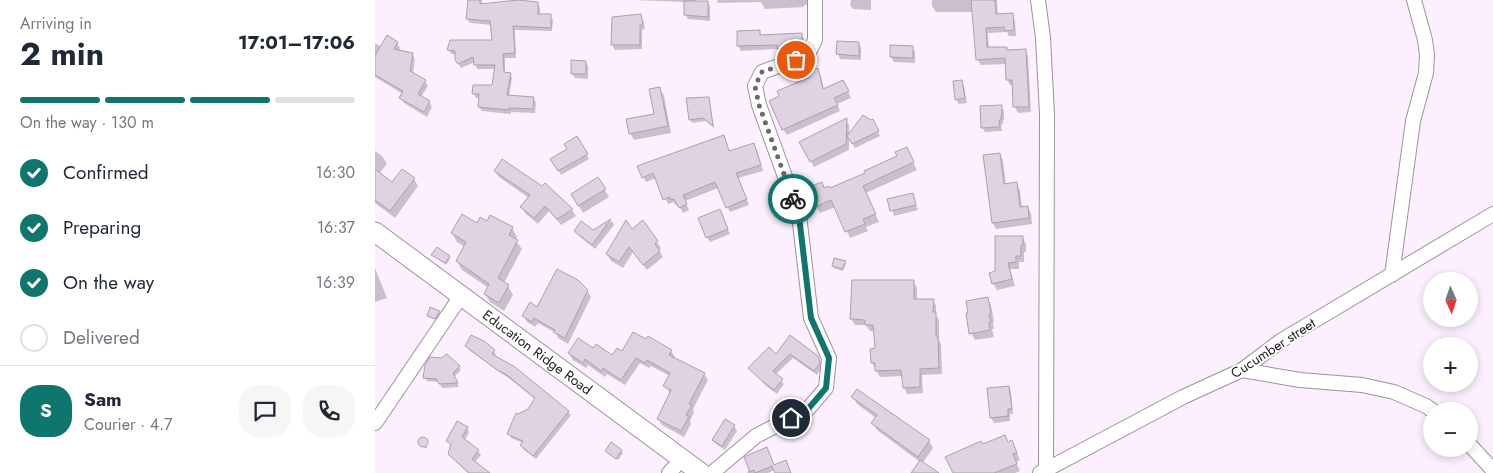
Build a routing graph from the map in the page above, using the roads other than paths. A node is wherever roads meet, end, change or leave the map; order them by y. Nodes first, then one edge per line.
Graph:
1 (815, 0) edge
2 (1038, 0) edge
3 (1414, 0) edge
4 (1491, 212) edge
5 (375, 232) edge
6 (1392, 275) junction
7 (461, 296) junction
8 (1242, 370) junction
9 (1423, 405) edge
10 (375, 423) edge
11 (1478, 454) edge
12 (682, 459) junction
13 (1493, 470) edge
14 (1043, 472) edge
15 (669, 473) edge
16 (701, 473) edge
17 (712, 473) edge

1 - 17 street
2 - 14 street, Cucumber street
3 - 6 street
4 - 6 street, Cucumber street
5 - 7 main road, Education Ridge Road
6 - 8 street, Cucumber street
7 - 10 street
7 - 12 main road, Education Ridge Road
8 - 9 street
8 - 14 street, Cucumber street
11 - 13 street
12 - 15 street
12 - 16 main road, Education Ridge Road

